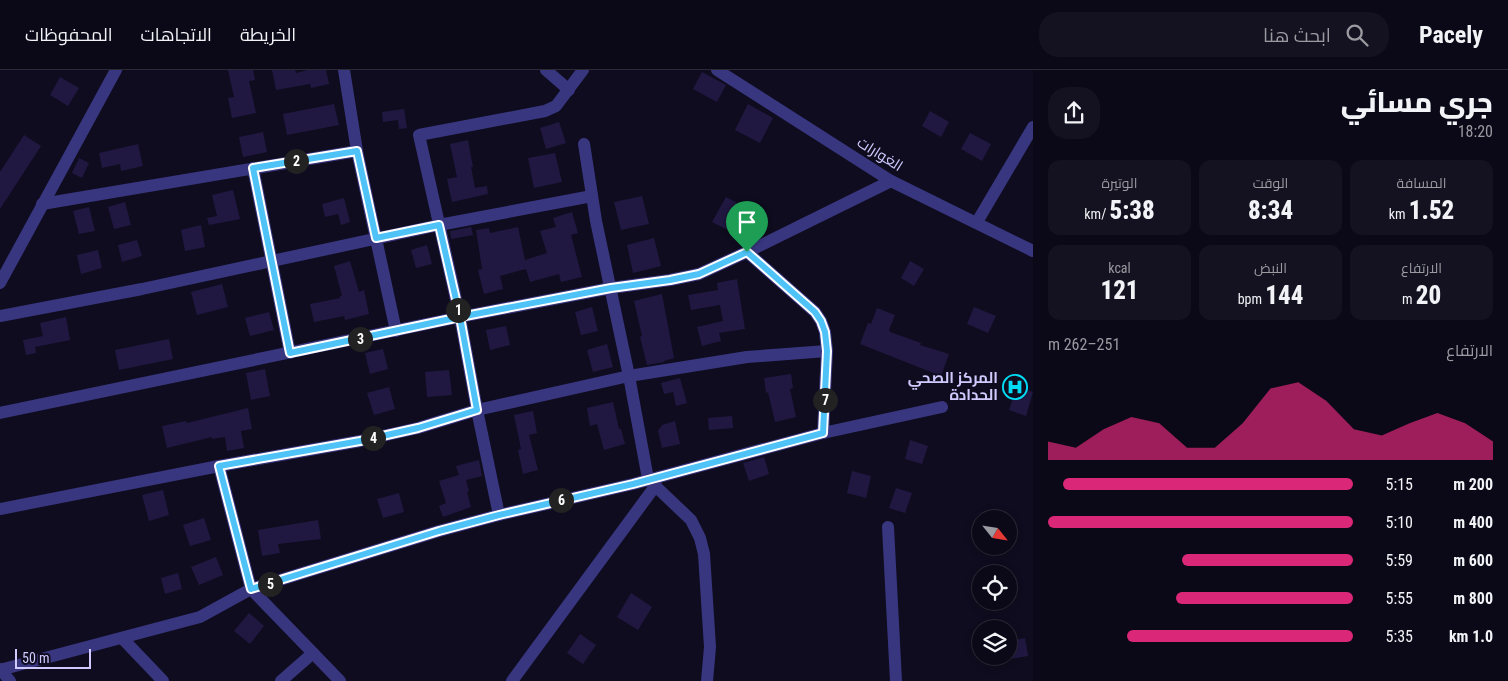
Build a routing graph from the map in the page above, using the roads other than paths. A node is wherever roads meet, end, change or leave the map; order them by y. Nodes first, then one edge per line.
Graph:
1 (116, 70) edge
2 (344, 70) edge
3 (546, 70) edge
4 (583, 70) edge
5 (717, 70) edge
6 (569, 90) junction
7 (1033, 127) edge
8 (584, 144) dead end
9 (357, 151) junction
10 (253, 168) junction
11 (891, 181) junction
12 (592, 196) junction
13 (42, 204) junction
14 (977, 222) junction
15 (439, 225) junction
16 (376, 238) junction
17 (1033, 250) edge
18 (747, 252) junction
19 (271, 261) junction
20 (0, 283) edge
21 (611, 288) junction
22 (0, 316) edge
23 (460, 317) junction
24 (396, 331) junction
25 (827, 351) junction
26 (290, 353) junction
27 (629, 376) junction
28 (942, 407) dead end
29 (477, 410) junction
30 (0, 413) edge
31 (823, 433) junction
32 (219, 466) junction
33 (652, 482) junction
34 (0, 509) edge
35 (499, 515) junction
36 (888, 527) dead end
37 (251, 589) junction
38 (122, 638) junction
39 (313, 652) junction
40 (0, 670) edge
41 (10, 681) edge
42 (163, 681) edge
43 (281, 681) edge
44 (340, 681) edge
45 (512, 681) edge
46 (707, 681) edge
47 (896, 681) edge

1 - 13 street
2 - 9 street
3 - 6 street
4 - 6 street
5 - 11 street, الغوارات
6 - 15 street
7 - 14 street
8 - 12 street
9 - 10 street
9 - 16 street
10 - 13 street
10 - 19 street
11 - 14 street, الغوارات
11 - 18 street
12 - 15 street
12 - 21 street
13 - 20 street
14 - 17 street, الغوارات
15 - 16 street
15 - 23 street
16 - 19 street
16 - 24 street
18 - 21 street
18 - 25 street
19 - 22 street
19 - 26 street
21 - 23 street
21 - 27 street
23 - 24 street
23 - 29 street
24 - 26 street
25 - 27 street
25 - 31 street
26 - 30 street
27 - 29 street
27 - 33 street
28 - 31 street
29 - 32 street
29 - 35 street
31 - 33 street
32 - 34 street
32 - 37 street
33 - 35 street
33 - 45 street
33 - 46 street
35 - 37 street
36 - 47 street
37 - 38 street
37 - 39 street
38 - 40 street
38 - 42 street
39 - 43 street
39 - 44 street
40 - 41 street

